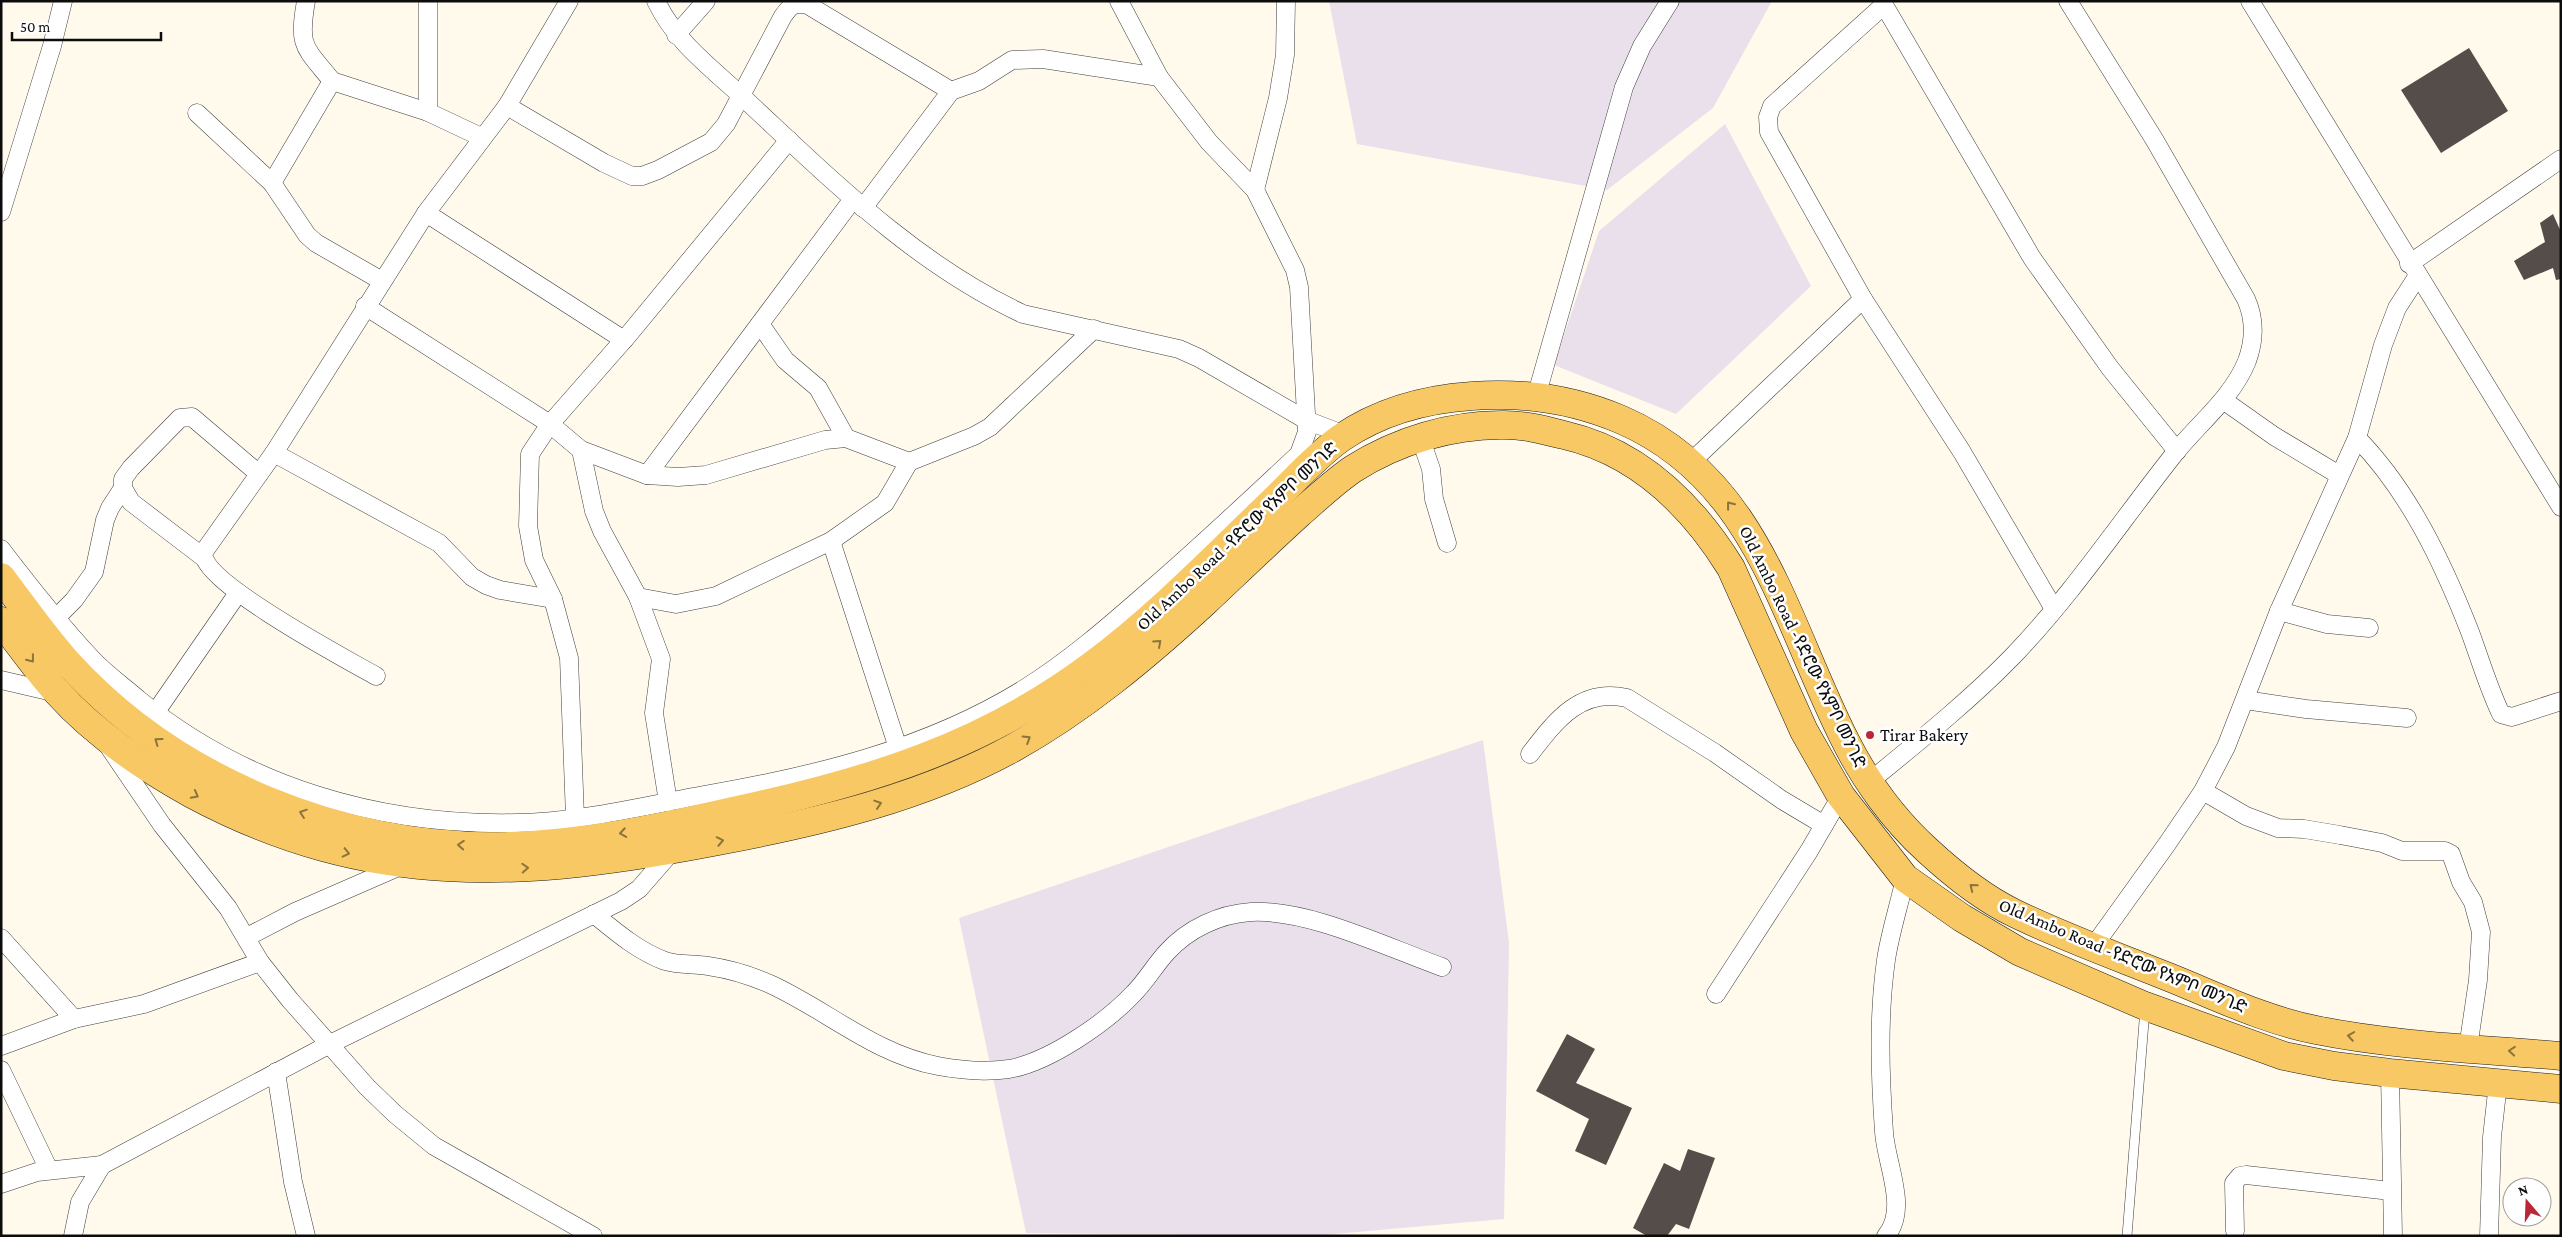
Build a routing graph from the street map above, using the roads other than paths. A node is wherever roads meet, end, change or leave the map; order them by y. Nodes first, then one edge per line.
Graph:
1 (63, 1) edge
2 (306, 1) edge
3 (428, 1) edge
4 (569, 1) edge
5 (656, 1) edge
6 (706, 1) edge
7 (1119, 1) edge
8 (1286, 1) edge
9 (1670, 1) edge
10 (2068, 1) edge
11 (2250, 1) edge
12 (1883, 3) edge
13 (676, 35) junction
14 (1159, 77) junction
15 (332, 81) junction
16 (951, 91) junction
17 (742, 96) junction
18 (506, 106) junction
19 (428, 112) junction
20 (198, 113) dead end
21 (482, 137) junction
22 (789, 140) junction
23 (2561, 159) edge
24 (272, 182) junction
25 (1255, 190) junction
26 (858, 204) junction
27 (1, 212) edge
28 (426, 213) junction
29 (2413, 271) junction
30 (382, 282) junction
31 (1863, 299) junction
32 (365, 306) junction
33 (760, 324) junction
34 (1094, 329) junction
35 (624, 340) junction
36 (1536, 397) junction
37 (2223, 400) junction
38 (1426, 401) junction
39 (1306, 420) junction
40 (550, 424) junction
41 (1428, 435) junction
42 (846, 438) junction
43 (1341, 438) junction
44 (2357, 438) junction
45 (581, 450) junction
46 (2177, 451) junction
47 (274, 453) junction
48 (1299, 454) junction
49 (909, 462) junction
50 (1690, 463) junction
51 (260, 474) junction
52 (647, 475) junction
53 (2339, 475) junction
54 (123, 488) junction
55 (2561, 507) edge
56 (831, 541) junction
57 (1447, 543) dead end
58 (1, 549) edge
59 (203, 557) junction
60 (1, 577) edge
61 (238, 593) junction
62 (638, 596) junction
63 (553, 599) junction
64 (2054, 609) junction
65 (2279, 611) junction
66 (56, 618) junction
67 (1, 621) edge
68 (2369, 628) dead end
69 (376, 676) dead end
70 (1, 680) edge
71 (57, 693) junction
72 (2245, 700) junction
73 (2561, 700) edge
74 (155, 713) junction
75 (2407, 718) dead end
76 (94, 725) junction
77 (898, 748) junction
78 (1530, 754) dead end
79 (1869, 782) junction
80 (2203, 791) junction
81 (1841, 796) junction
82 (772, 803) junction
83 (575, 817) junction
84 (1824, 825) junction
85 (671, 826) junction
86 (774, 831) junction
87 (405, 864) junction
88 (1952, 870) junction
89 (1905, 878) junction
90 (1933, 900) junction
91 (594, 914) junction
92 (247, 937) junction
93 (1, 938) edge
94 (2093, 947) junction
95 (260, 962) junction
96 (1442, 967) dead end
97 (1716, 994) dead end
98 (2145, 1006) junction
99 (74, 1019) junction
100 (330, 1044) junction
101 (1, 1046) edge
102 (2468, 1048) junction
103 (2561, 1056) edge
104 (1, 1070) edge
105 (276, 1072) junction
106 (2390, 1073) junction
107 (2498, 1083) junction
108 (2561, 1089) edge
109 (102, 1165) junction
110 (49, 1170) junction
111 (1, 1184) edge
112 (2391, 1191) junction
113 (2235, 1231) dead end
114 (73, 1236) edge
115 (306, 1236) edge
116 (593, 1236) edge
117 (1886, 1236) edge
118 (2127, 1236) edge
119 (2393, 1236) edge
120 (2489, 1236) edge

1 - 27 street
2 - 15 street
3 - 19 street
4 - 18 street
5 - 13 street
6 - 13 street
7 - 14 street
8 - 25 street
9 - 36 street
10 - 37 street
11 - 29 street
12 - 31 street
12 - 46 street
13 - 17 street
14 - 16 street
14 - 25 street
15 - 19 street
15 - 24 street
16 - 17 street
16 - 26 street
17 - 18 street
17 - 22 street
18 - 21 street
19 - 21 street
20 - 24 street
21 - 28 street
22 - 26 street
22 - 35 street
23 - 29 street
24 - 30 street
25 - 39 street
26 - 33 street
26 - 34 street
28 - 30 street
28 - 35 street
29 - 44 street
29 - 55 street
30 - 32 street
31 - 50 street
31 - 64 street
32 - 40 street
32 - 47 street
33 - 42 street
33 - 52 street
34 - 39 street
34 - 49 street
35 - 40 street
36 - 38 main road, Old Ambo Road -የድሮው የአምቦ መንገድ
36 - 50 main road, Old Ambo Road -የድሮው የአምቦ መንገድ
37 - 46 street
37 - 53 street
38 - 41 main road
38 - 43 main road, Old Ambo Road -የድሮው የአምቦ መንገድ
39 - 43 street
39 - 48 street
40 - 45 street
40 - 63 street
41 - 57 street
41 - 81 main road, Old Ambo Road -የድሮው የአምቦ መንገድ
86 -> 41 main road, Old Ambo Road -የድሮው የአምቦ መንገድ
42 - 49 street
42 - 52 street
43 - 48 street
43 - 82 main road, Old Ambo Road -የድሮው የአምቦ መንገድ
44 - 53 street
44 - 73 street
45 - 52 street
45 - 62 street
46 - 64 street
47 - 51 street
47 - 63 street
48 - 77 street
49 - 56 street
79 -> 50 main road, Old Ambo Road -የድሮው የአምቦ መንገድ
51 - 54 street
51 - 59 street
53 - 65 street
54 - 59 street
54 - 66 street
56 - 62 street
56 - 77 street
58 - 66 street
59 - 61 street
85 -> 60 main road, Old Ambo Road -የድሮው የአምቦ መንገድ
61 - 69 street
61 - 74 street
62 - 85 street
63 - 83 street
64 - 79 street
65 - 68 street
65 - 72 street
66 - 74 street
67 -> 71 main road, Old Ambo Road -የድሮው የአምቦ መንገድ
70 - 71 street
71 - 76 main road, Old Ambo Road -የድሮው የአምቦ መንገድ
72 - 75 street
72 - 80 street
74 - 83 street
76 -> 87 main road, Old Ambo Road -የድሮው የአምቦ መንገድ
76 - 92 street
77 - 85 street
78 - 84 street
79 - 88 main road, Old Ambo Road -የድሮው የአምቦ መንገድ
80 - 94 street
80 - 102 street
81 - 84 street
81 - 89 main road, Old Ambo Road -የድሮው የአምቦ መንገድ
82 - 85 main road, Old Ambo Road -የድሮው የአምቦ መንገድ
82 - 86 main road
83 - 85 street
84 - 97 street
85 -> 86 main road, Old Ambo Road -የድሮው የአምቦ መንገድ
87 -> 85 main road, Old Ambo Road -የድሮው የአምቦ መንገድ
85 - 91 street
87 - 92 street
88 - 90 main road
94 -> 88 main road, Old Ambo Road -የድሮው የአምቦ መንገድ
89 - 90 main road, Old Ambo Road -የድሮው የአምቦ መንገድ
89 - 117 street
90 - 98 main road, Old Ambo Road -የድሮው የአምቦ መንገድ
91 - 96 street
91 - 100 street
92 - 95 street
93 - 99 street
102 -> 94 main road, Old Ambo Road -የድሮው የአምቦ መንገድ
95 - 99 street
95 - 100 street
98 - 106 main road, Old Ambo Road -የድሮው የአምቦ መንገድ
98 - 118 lane
99 - 101 street
100 - 105 street
100 - 116 street
103 -> 102 main road, Old Ambo Road -የድሮው የአምቦ መንገድ
104 - 110 street
105 - 109 street
105 - 115 street
106 - 107 main road, Old Ambo Road -የድሮው የአምቦ መንገድ
106 - 112 street
107 - 108 main road, Old Ambo Road -የድሮው የአምቦ መንገድ
107 - 120 street
109 - 110 street
109 - 114 street
110 - 111 street
112 - 113 street
112 - 119 street

